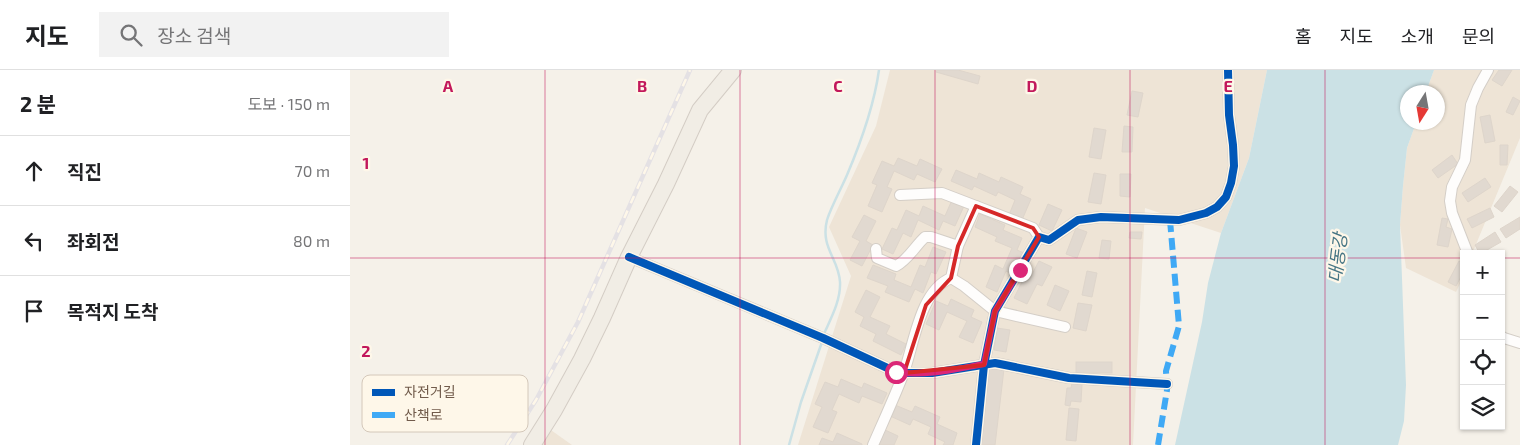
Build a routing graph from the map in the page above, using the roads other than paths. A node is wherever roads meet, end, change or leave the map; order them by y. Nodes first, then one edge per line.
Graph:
1 (733, 70) edge
2 (1228, 70) edge
3 (1488, 70) edge
4 (900, 195) dead end
5 (976, 206) junction
6 (1039, 237) junction
7 (958, 246) junction
8 (876, 249) dead end
9 (1466, 250) edge
10 (629, 257) junction
11 (951, 278) junction
12 (995, 311) junction
13 (1065, 327) dead end
14 (1505, 338) edge
15 (1520, 343) edge
16 (984, 364) junction
17 (904, 373) junction
18 (1167, 384) dead end
19 (532, 445) edge
20 (873, 445) edge
21 (976, 445) edge

1 - 10 main road
2 - 6 street
3 - 9 street
4 - 5 street
5 - 6 street
5 - 7 street
6 - 12 street
7 - 8 street
7 - 11 street
10 - 17 street
10 - 19 main road
11 - 12 street
11 - 17 street
12 - 13 street
12 - 16 street
14 - 15 street
16 - 17 street
16 - 18 street
16 - 21 street
17 - 20 street

